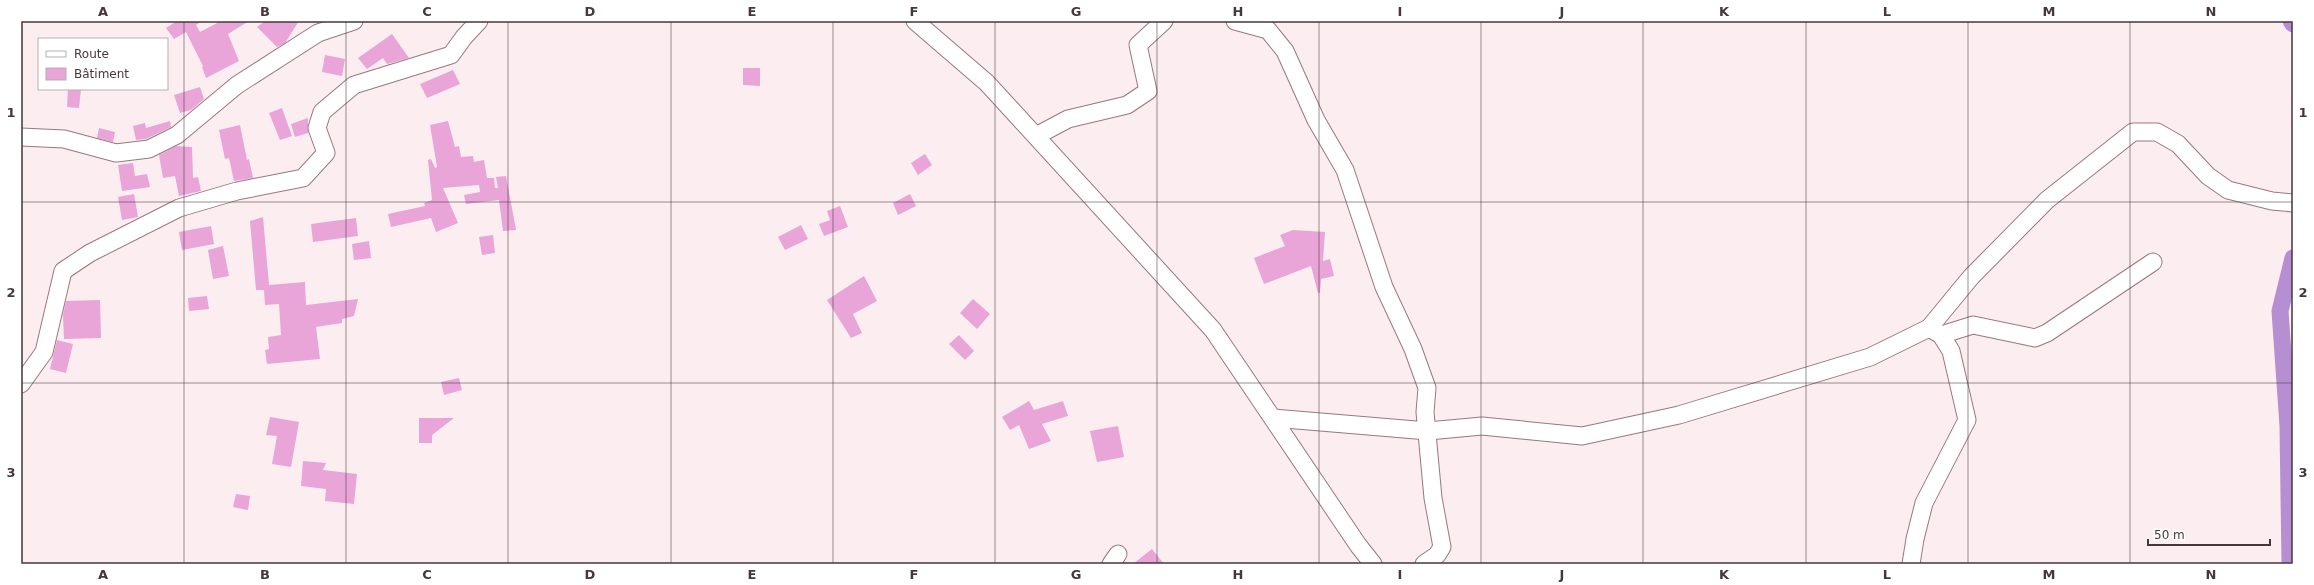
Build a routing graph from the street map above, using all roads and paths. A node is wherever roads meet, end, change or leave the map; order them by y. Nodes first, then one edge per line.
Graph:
1 (354, 21) edge
2 (479, 21) edge
3 (915, 21) edge
4 (1164, 21) edge
5 (1235, 21) edge
6 (1036, 136) junction
7 (21, 137) edge
8 (2293, 203) edge
9 (2153, 262) dead end
10 (1935, 332) junction
11 (21, 384) edge
12 (1273, 418) junction
13 (1428, 431) junction
14 (1373, 564) edge
15 (1424, 564) edge
16 (1911, 564) edge

1 - 7 street
2 - 11 street
3 - 6 street
4 - 6 street
5 - 13 street
6 - 12 street
8 - 10 street
9 - 10 street
10 - 13 street
10 - 16 street
12 - 13 street
12 - 14 street
13 - 15 street

